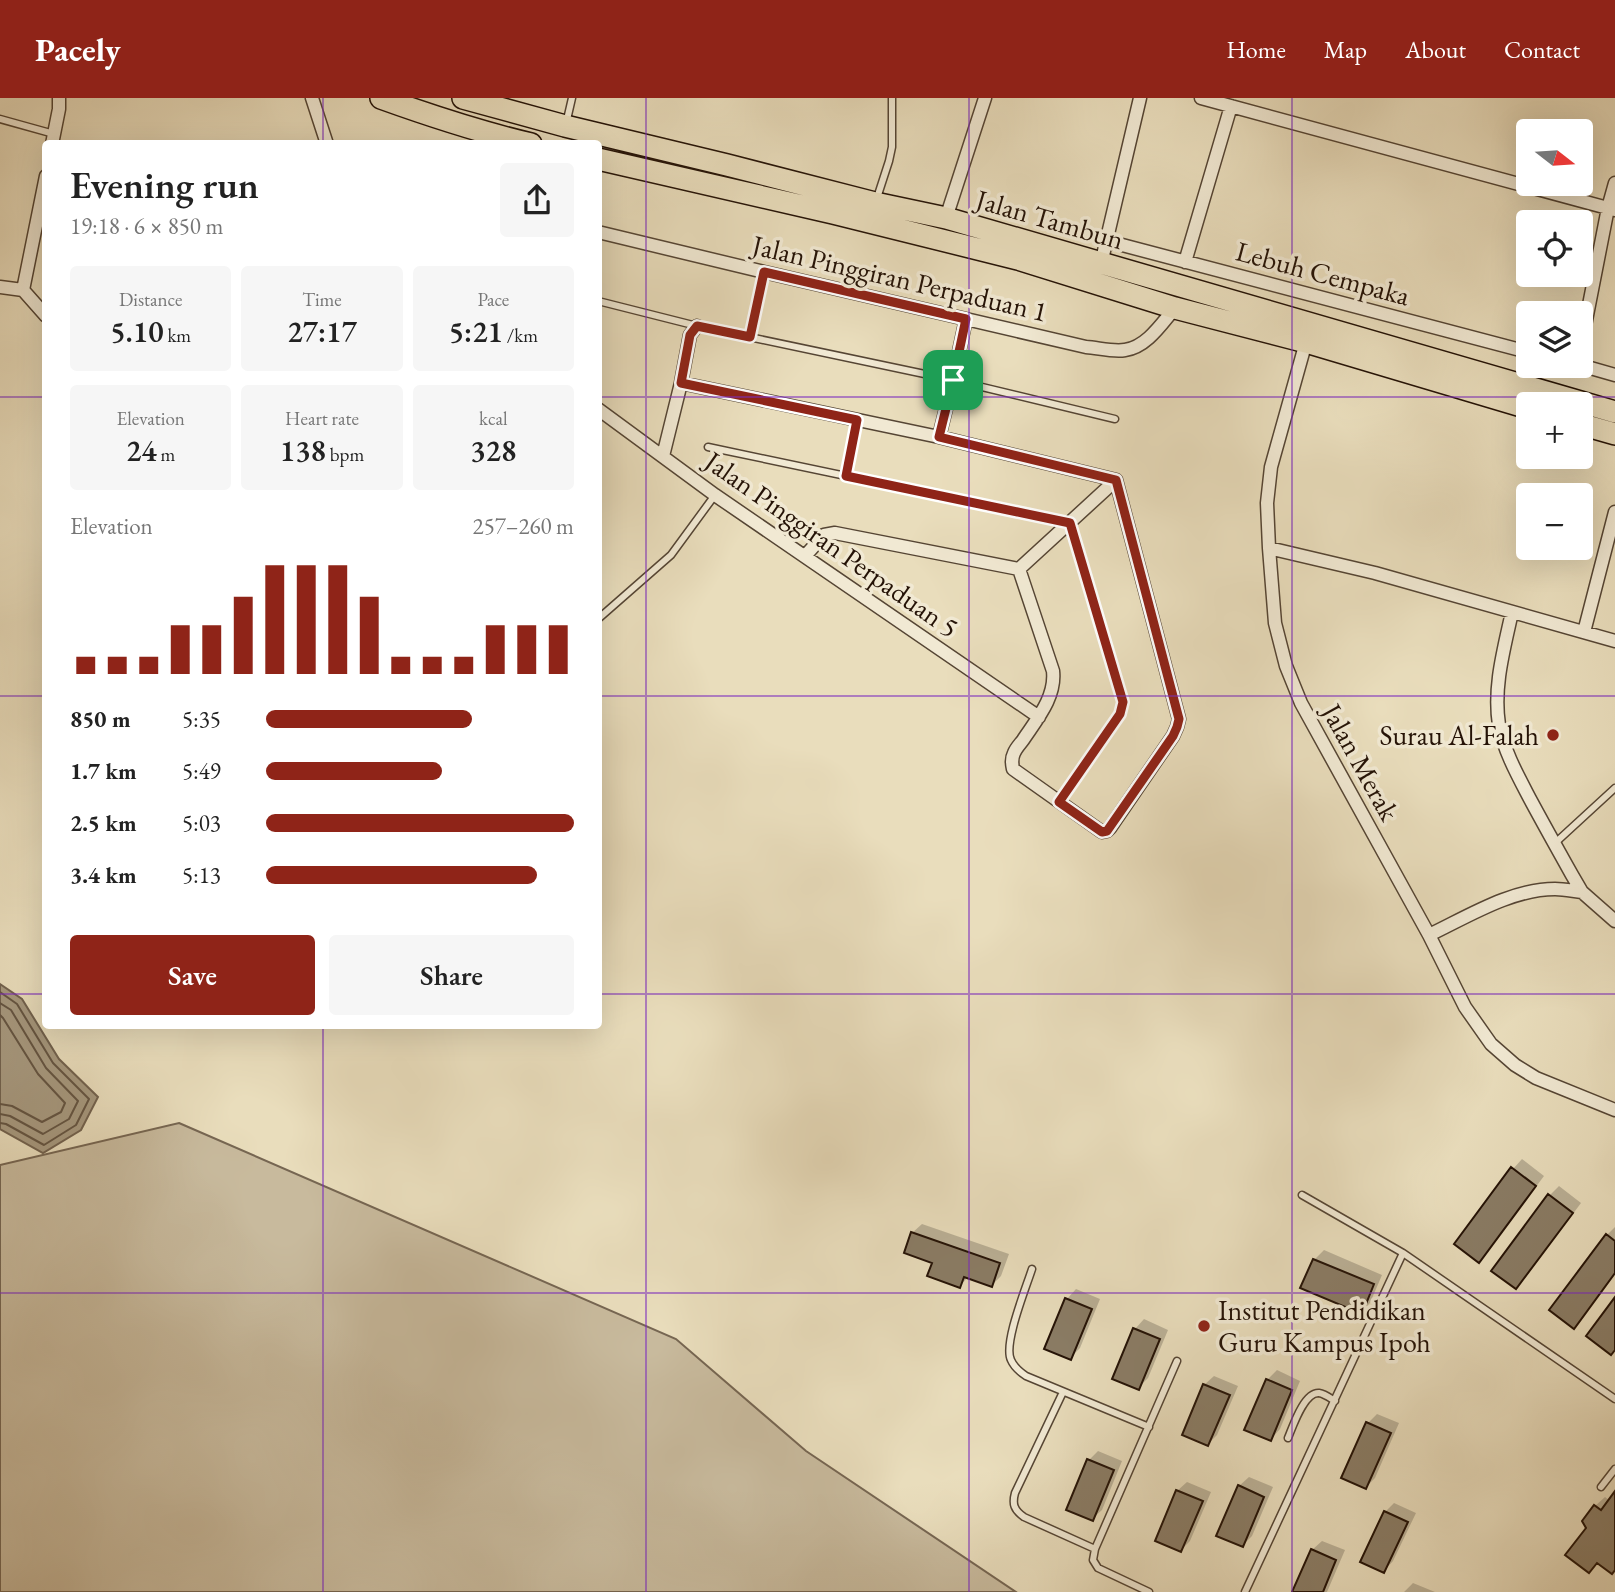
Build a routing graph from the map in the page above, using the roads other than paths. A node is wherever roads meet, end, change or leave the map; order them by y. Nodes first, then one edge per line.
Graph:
1 (59, 98) edge
2 (312, 98) edge
3 (381, 98) edge
4 (454, 98) edge
5 (463, 98) edge
6 (572, 98) edge
7 (891, 98) edge
8 (985, 98) edge
9 (1140, 98) edge
10 (1201, 98) edge
11 (1231, 106) junction
12 (0, 119) edge
13 (561, 135) edge
14 (53, 139) edge
15 (326, 140) edge
16 (516, 140) edge
17 (590, 140) edge
18 (602, 142) edge
19 (602, 152) edge
20 (602, 160) edge
21 (1615, 183) edge
22 (722, 187) junction
23 (42, 196) edge
24 (875, 203) junction
25 (818, 209) junction
26 (1612, 209) edge
27 (946, 218) junction
28 (602, 233) edge
29 (1107, 241) junction
30 (977, 248) junction
31 (1185, 262) junction
32 (764, 272) junction
33 (1098, 273) junction
34 (0, 287) edge
35 (23, 290) junction
36 (1591, 301) edge
37 (602, 302) edge
38 (1175, 308) junction
39 (42, 311) edge
40 (966, 319) junction
41 (697, 326) junction
42 (750, 337) junction
43 (1306, 342) junction
44 (1516, 349) edge
45 (1593, 369) edge
46 (1615, 375) edge
47 (953, 380) junction
48 (681, 383) junction
49 (1516, 404) edge
50 (1615, 412) edge
51 (602, 413) edge
52 (1115, 419) dead end
53 (857, 420) junction
54 (1593, 428) edge
55 (1615, 434) edge
56 (939, 437) junction
57 (708, 447) dead end
58 (663, 456) junction
59 (846, 476) junction
60 (1116, 480) junction
61 (715, 495) junction
62 (1615, 512) edge
63 (1070, 523) junction
64 (1269, 548) junction
65 (805, 556) junction
66 (1018, 569) junction
67 (1513, 612) junction
68 (602, 615) edge
69 (1584, 632) junction
70 (1615, 641) edge
71 (1039, 717) junction
72 (1615, 788) edge
73 (1059, 802) junction
74 (1554, 844) junction
75 (1582, 892) junction
76 (1615, 921) edge
77 (1429, 935) junction
78 (1615, 1110) edge
79 (1302, 1195) dead end
80 (1403, 1253) junction
81 (1032, 1269) dead end
82 (1177, 1361) dead end
83 (1063, 1392) junction
84 (1615, 1399) edge
85 (1335, 1401) junction
86 (1149, 1427) junction
87 (1288, 1438) dead end
88 (1615, 1469) edge
89 (1601, 1487) dead end
90 (1095, 1549) junction
91 (1149, 1592) edge
92 (1245, 1592) edge

1 - 14 street
2 - 15 street
3 - 16 main road
4 - 13 main road
5 - 13 main road, Jalan Tambun
6 - 13 lane
7 - 24 lane
8 - 27 street
9 - 29 street
10 - 11 street
11 - 26 street
11 - 31 street
12 - 14 lane
13 - 17 main road, Jalan Tambun
18 - 24 main road, Jalan Tambun
19 - 22 main road
20 - 22 main road, Jalan Tambun
21 - 26 street
22 - 25 main road, Jalan Tambun
23 - 35 street
24 - 25 main road
24 - 27 main road, Jalan Tambun
24 - 30 main road
25 - 30 main road, Jalan Tambun
26 - 36 street
27 - 33 main road, Jalan Tambun
28 - 32 street, Jalan Pinggiran Perpaduan 1
29 - 31 street, Lebuh Cempaka
29 - 33 street
30 - 33 main road, Jalan Tambun
31 - 44 street, Lebuh Cempaka
32 - 40 street, Jalan Pinggiran Perpaduan 1
32 - 42 lane
33 - 38 main road, Jalan Tambun
33 - 50 main road, Jalan Tambun
34 - 35 street
35 - 39 street
37 - 41 lane
38 - 40 street, Jalan Pinggiran Perpaduan 1
38 - 43 main road, Jalan Tambun
40 - 47 street
41 - 42 lane
41 - 48 street
42 - 47 lane
43 - 49 main road, Jalan Tambun
43 - 64 street, Jalan Merak
45 - 46 street
47 - 52 lane
47 - 56 street
48 - 53 street
48 - 58 street
51 - 58 street, Jalan Pinggiran Perpaduan 5
53 - 56 street
53 - 59 lane
54 - 55 main road
56 - 60 street
57 - 59 lane
58 - 61 street, Jalan Pinggiran Perpaduan 5
59 - 63 lane
60 - 63 street
60 - 73 street
61 - 65 street, Jalan Pinggiran Perpaduan 5
61 - 68 lane
62 - 69 street
63 - 66 street
63 - 73 lane
64 - 67 street
64 - 77 street, Jalan Merak
65 - 66 street
65 - 71 street, Jalan Pinggiran Perpaduan 5
66 - 71 street
67 - 69 street
67 - 74 street
69 - 70 street
71 - 73 street
72 - 74 lane
74 - 75 street
75 - 76 street
75 - 77 street
77 - 78 street, Jalan Merak
79 - 80 lane
80 - 84 lane
80 - 85 lane
81 - 83 lane
82 - 86 lane
83 - 86 lane
83 - 90 lane
85 - 87 lane
85 - 92 lane
86 - 90 lane
88 - 89 lane
90 - 91 lane

